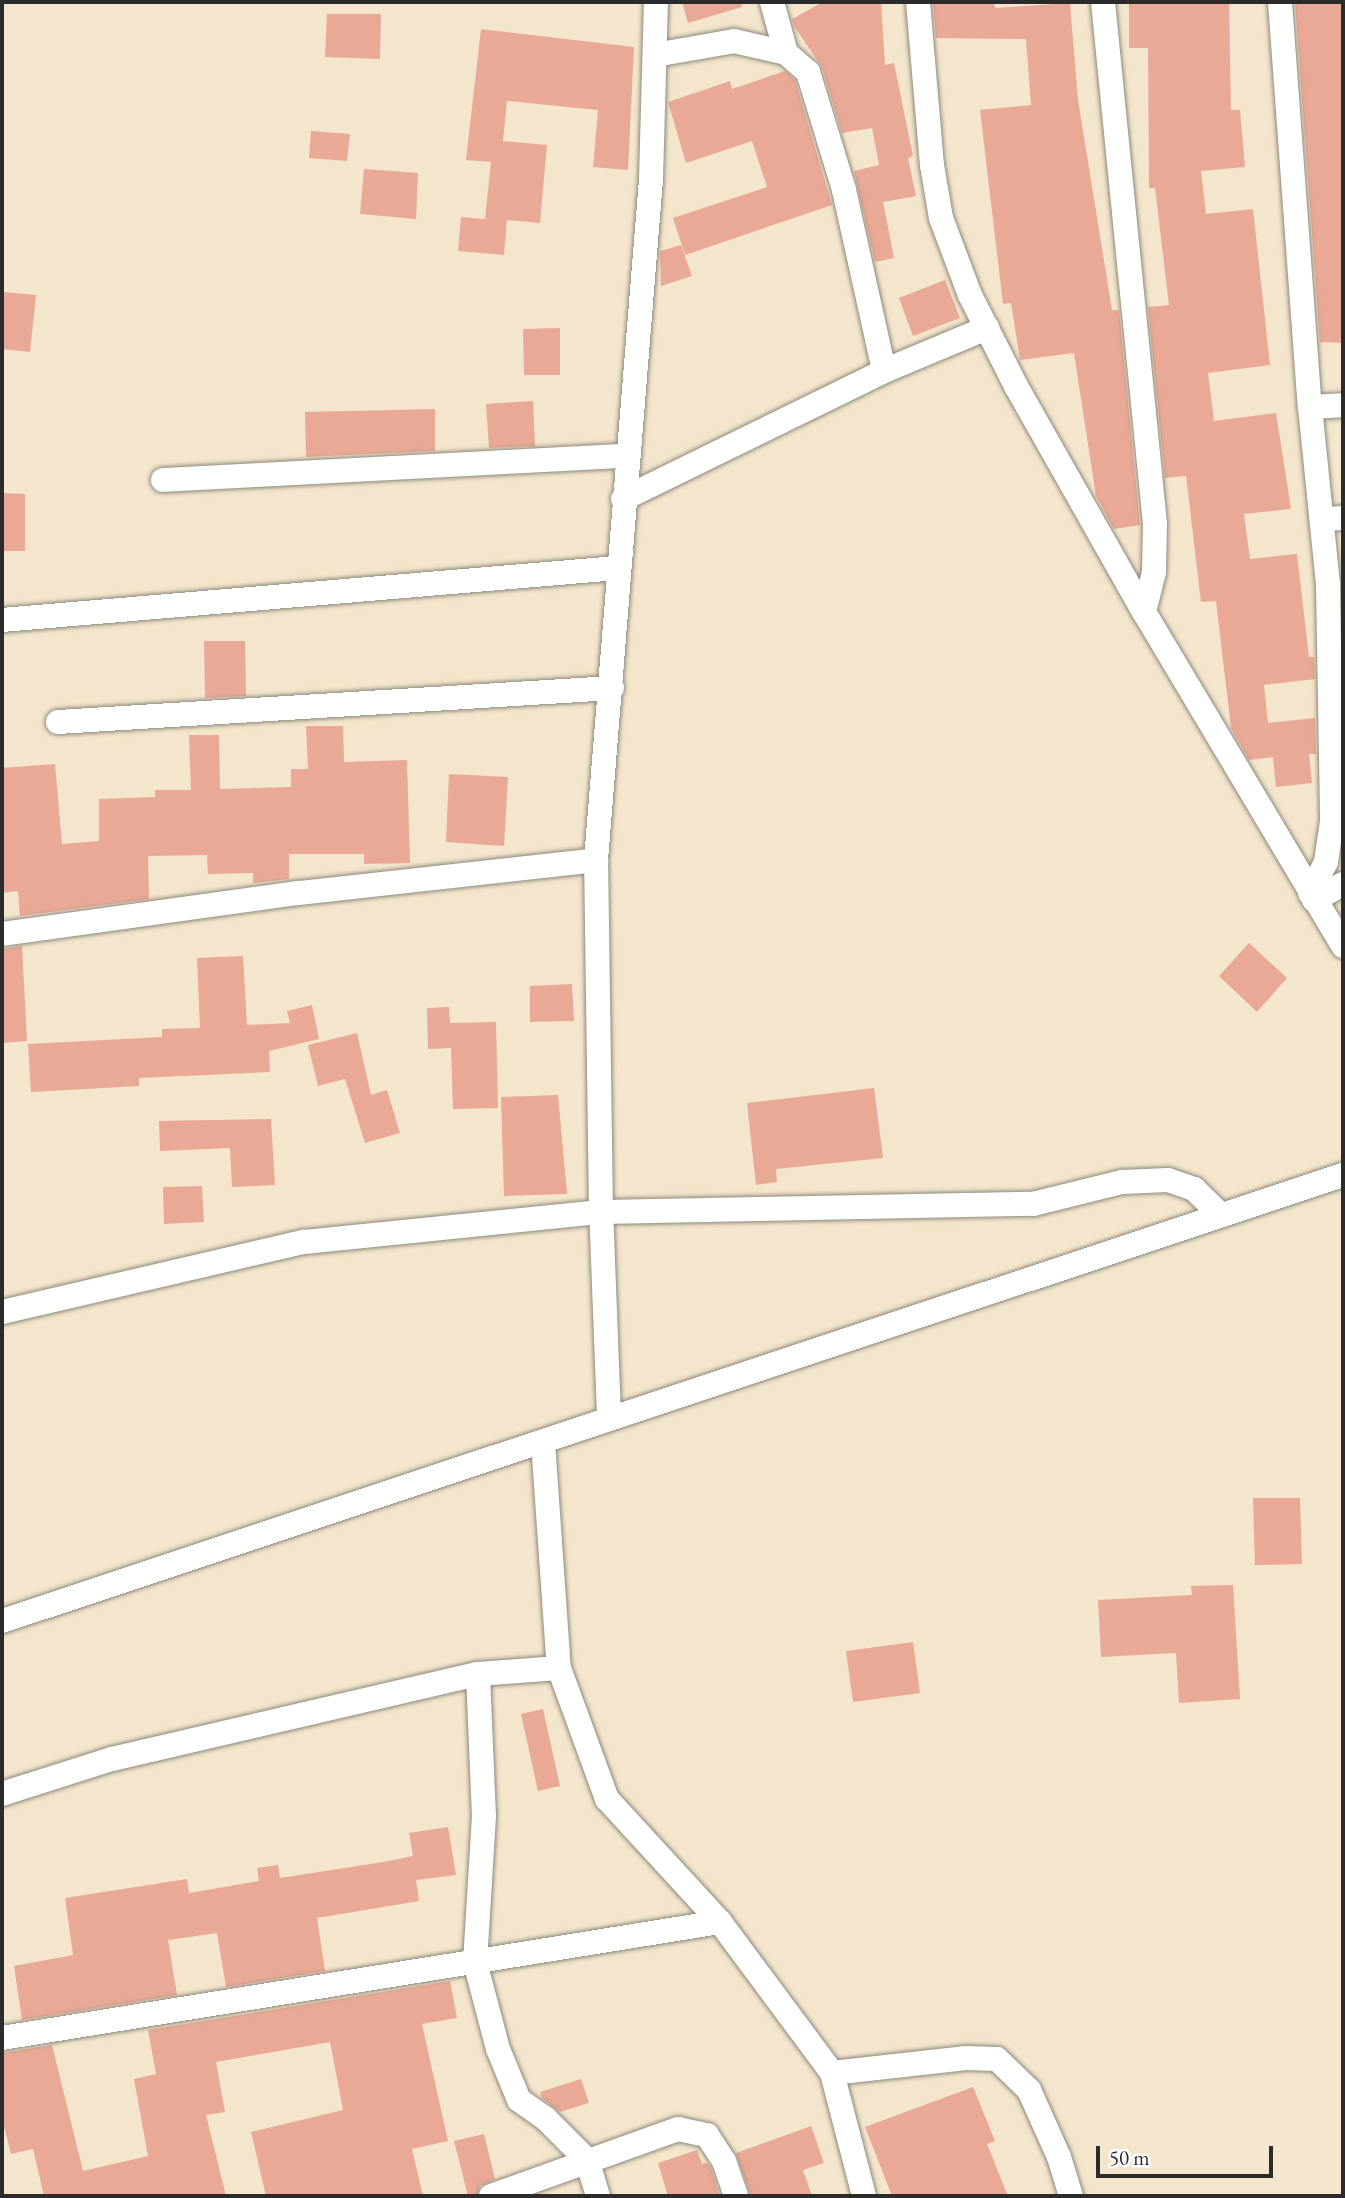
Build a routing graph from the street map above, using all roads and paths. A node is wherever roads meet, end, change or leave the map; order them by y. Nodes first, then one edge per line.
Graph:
1 (656, 2) edge
2 (772, 2) edge
3 (918, 2) edge
4 (1103, 2) edge
5 (1280, 2) edge
6 (786, 53) junction
7 (654, 55) junction
8 (987, 328) junction
9 (884, 372) junction
10 (1343, 405) edge
11 (1310, 407) junction
12 (627, 456) junction
13 (163, 480) dead end
14 (623, 499) junction
15 (1333, 519) edge
16 (617, 568) junction
17 (1144, 612) junction
18 (2, 620) edge
19 (612, 688) junction
20 (58, 722) dead end
21 (596, 860) junction
22 (1343, 884) edge
23 (1312, 897) junction
24 (2, 934) edge
25 (1343, 946) edge
26 (1343, 1175) edge
27 (601, 1212) junction
28 (1220, 1214) junction
29 (2, 1312) edge
30 (609, 1416) junction
31 (543, 1442) junction
32 (2, 1621) edge
33 (559, 1668) junction
34 (478, 1674) junction
35 (2, 1794) edge
36 (720, 1922) junction
37 (475, 1962) junction
38 (2, 2038) edge
39 (832, 2073) junction
40 (587, 2160) junction
41 (491, 2196) edge
42 (598, 2196) edge
43 (736, 2196) edge
44 (864, 2196) edge
45 (1071, 2196) edge

1 - 7 street
2 - 6 street
3 - 8 street
4 - 17 street
5 - 11 street
6 - 7 street
6 - 9 street
7 - 12 street
8 - 9 street
8 - 17 street
9 - 14 street
10 - 11 street
11 - 15 street
12 - 13 street
12 - 14 street
14 - 16 street
15 - 23 street
16 - 18 street
16 - 19 street
17 - 23 street
19 - 20 street
19 - 21 street
21 - 24 street
21 - 27 street
22 - 23 street
23 - 25 street
26 - 28 street
27 - 28 street
27 - 29 street
27 - 30 street
28 - 30 street
30 - 31 street
31 - 32 street
31 - 33 street
33 - 34 street
33 - 36 street
34 - 35 street
34 - 37 street
36 - 37 street
36 - 39 street
37 - 38 street
37 - 40 street
39 - 44 street
39 - 45 street
40 - 41 street
40 - 42 street
40 - 43 street

